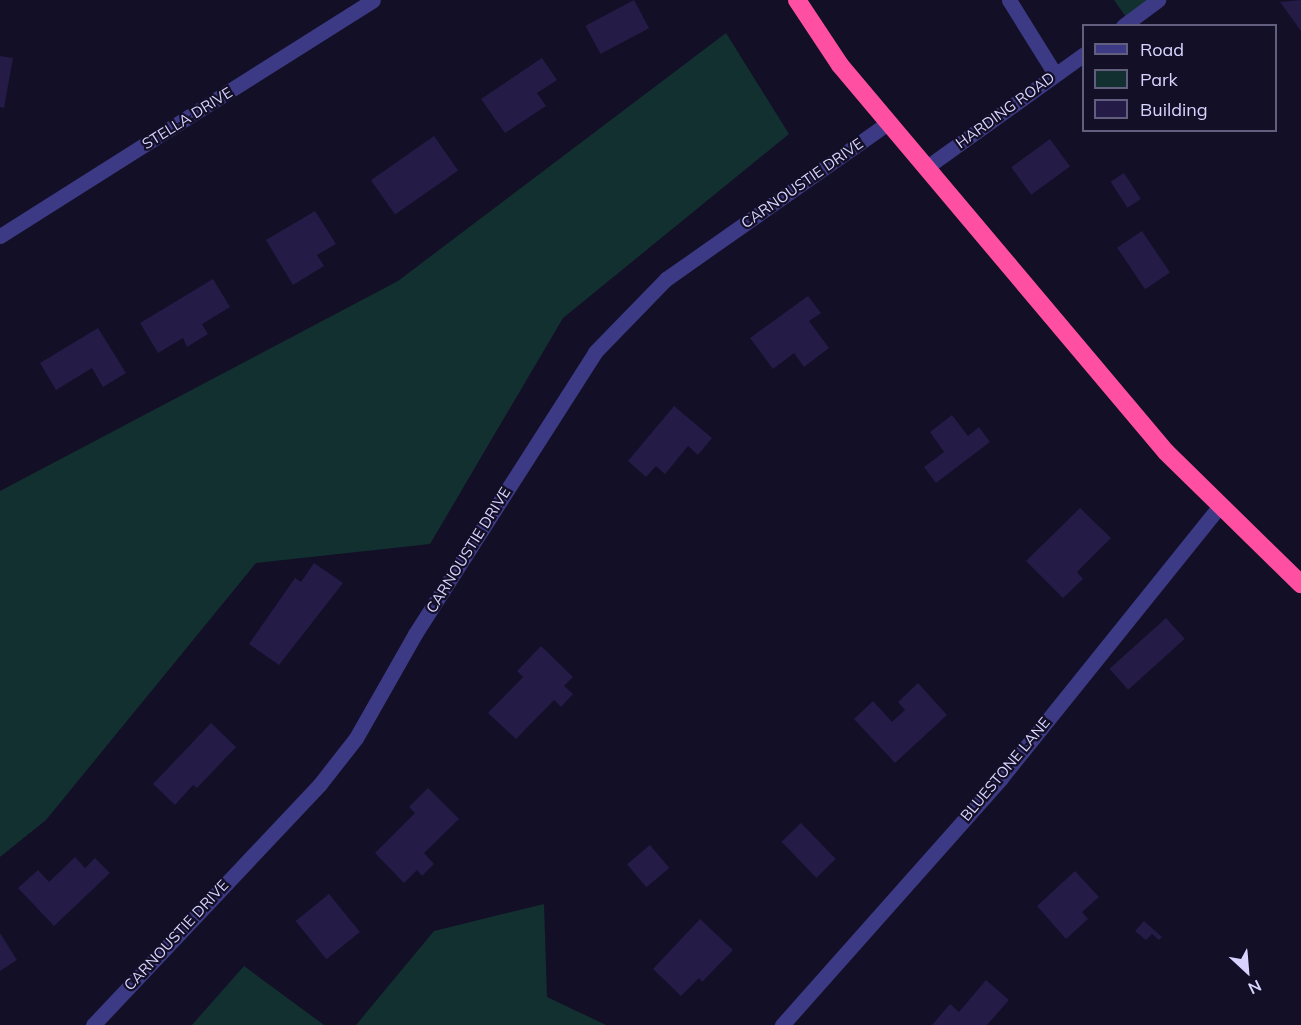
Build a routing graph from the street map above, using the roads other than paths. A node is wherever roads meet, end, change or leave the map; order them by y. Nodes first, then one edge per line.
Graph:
1 (373, 0) edge
2 (796, 0) edge
3 (1010, 0) edge
4 (1158, 0) edge
5 (1126, 24) edge
6 (1082, 55) edge
7 (1055, 74) junction
8 (888, 123) junction
9 (927, 167) junction
10 (0, 236) edge
11 (1220, 506) junction
12 (1301, 584) edge
13 (93, 1025) edge
14 (782, 1025) edge

1 - 10 street, STELLA DRIVE
2 - 8 highway
3 - 7 street
4 - 5 street
6 - 7 street, HARDING ROAD
7 - 9 street, HARDING ROAD
8 - 9 highway
8 - 13 street, CARNOUSTIE DRIVE
9 - 11 highway
11 - 12 highway
11 - 14 street, BLUESTONE LANE

